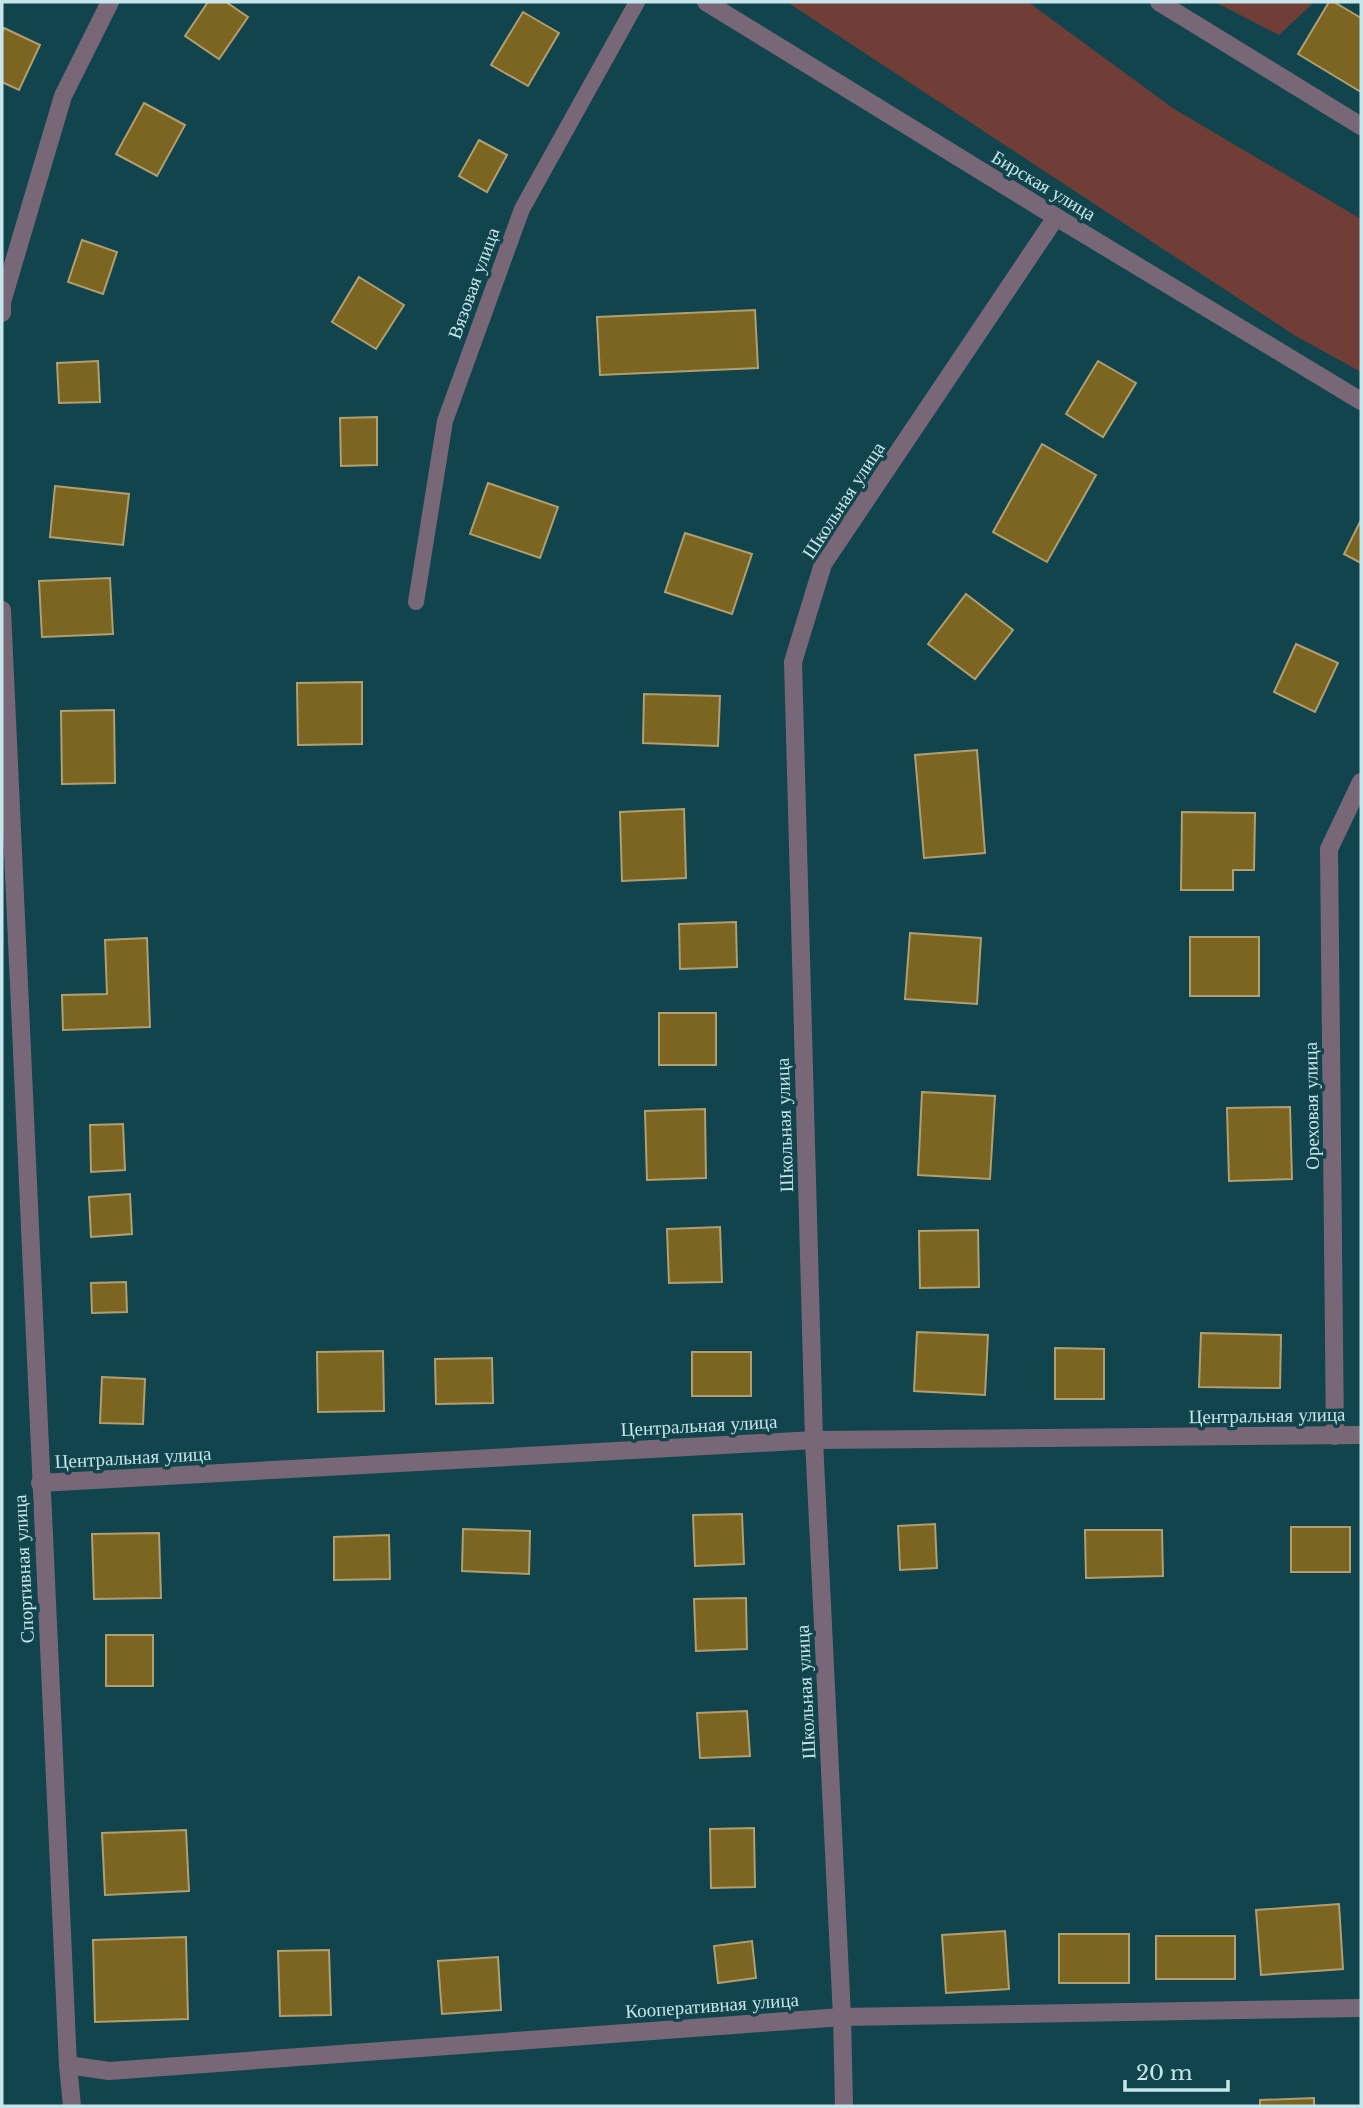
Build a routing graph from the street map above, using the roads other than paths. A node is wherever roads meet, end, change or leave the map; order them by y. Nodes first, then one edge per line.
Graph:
1 (110, 2) edge
2 (637, 2) edge
3 (706, 2) edge
4 (1159, 2) edge
5 (1361, 126) edge
6 (1056, 217) junction
7 (2, 313) edge
8 (1361, 401) edge
9 (416, 602) dead end
10 (2, 610) edge
11 (1361, 782) edge
12 (1361, 1435) edge
13 (1335, 1436) junction
14 (814, 1440) junction
15 (40, 1483) junction
16 (1361, 2008) edge
17 (842, 2017) junction
18 (68, 2065) junction
19 (72, 2106) edge
20 (844, 2106) edge

1 - 7 street
2 - 9 lane, Вязовая улица
3 - 6 street, Бирская улица
4 - 5 street
6 - 8 street, Бирская улица
6 - 14 street, Школьная улица
10 - 15 street, Спортивная улица
11 - 13 street, Ореховая улица
12 - 13 street, Центральная улица
13 - 14 street, Центральная улица
14 - 15 street, Центральная улица
14 - 17 street, Школьная улица
15 - 18 street, Спортивная улица
16 - 17 street, Кооперативная улица
17 - 18 street, Кооперативная улица
17 - 20 street, Школьная улица
18 - 19 street, Спортивная улица

